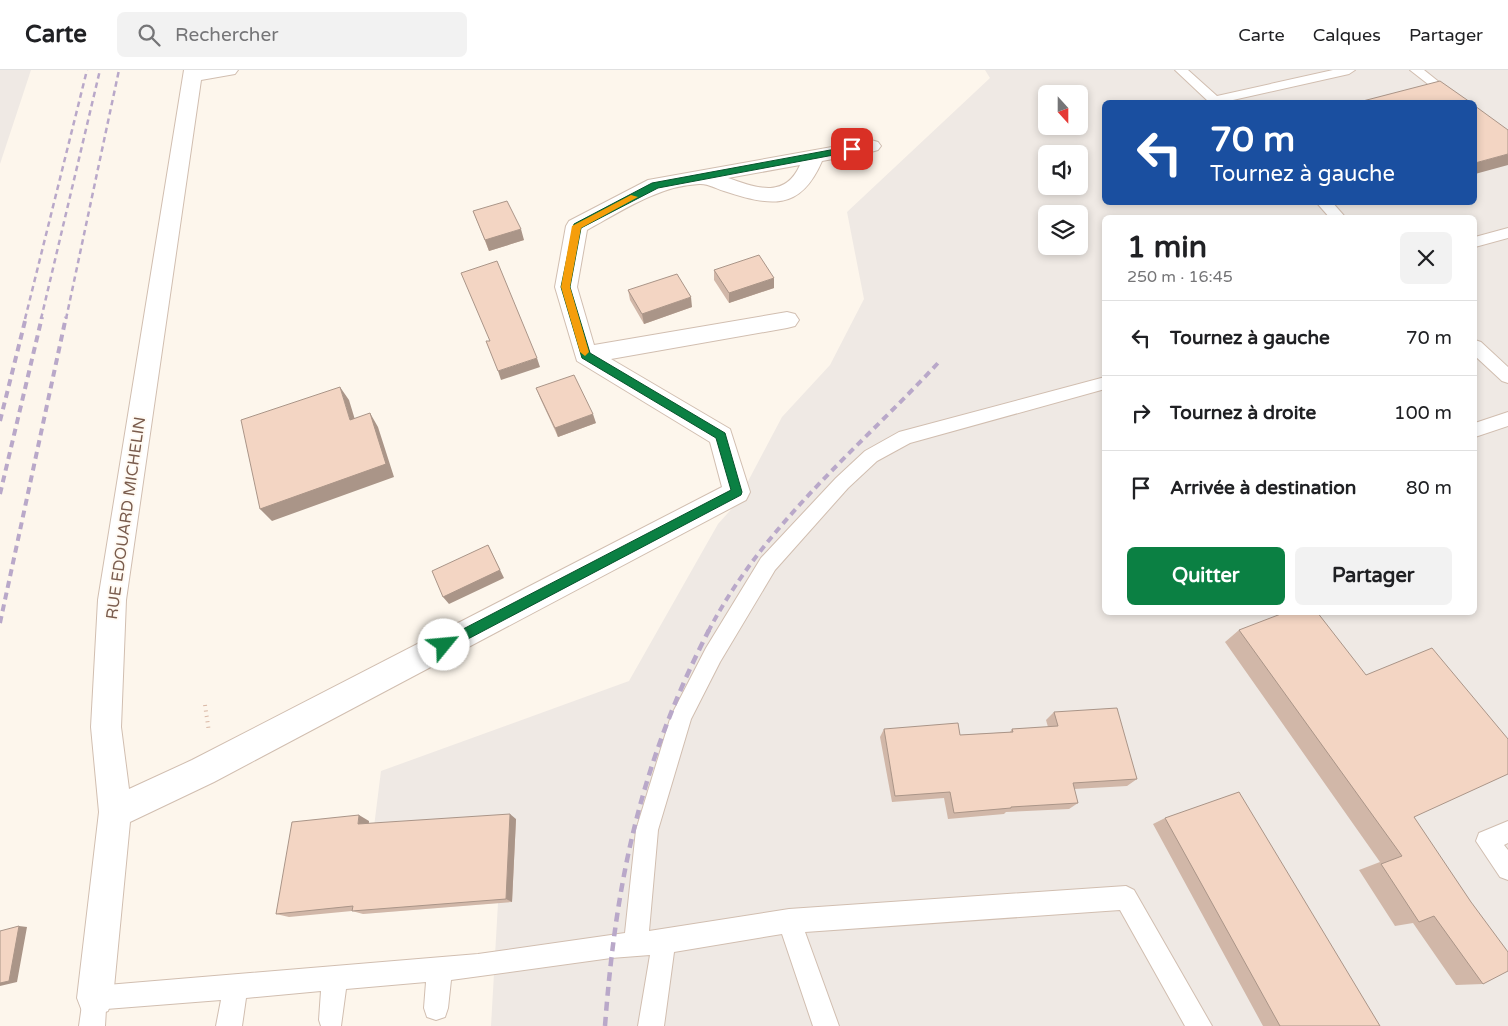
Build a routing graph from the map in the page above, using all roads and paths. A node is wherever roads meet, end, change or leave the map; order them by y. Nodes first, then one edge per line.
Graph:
1 (229, 70) edge
2 (1181, 70) edge
3 (1349, 70) edge
4 (1416, 70) edge
5 (193, 73) edge
6 (1213, 100) edge
7 (1223, 100) edge
8 (1455, 100) edge
9 (871, 146) dead end
10 (1325, 205) edge
11 (1335, 215) edge
12 (1508, 233) edge
13 (1477, 241) edge
14 (787, 320) dead end
15 (1477, 348) edge
16 (586, 355) junction
17 (1508, 377) edge
18 (1102, 384) edge
19 (1508, 420) edge
20 (1477, 429) edge
21 (205, 705) dead end
22 (210, 740) dead end
23 (115, 812) junction
24 (1508, 832) edge
25 (1508, 870) edge
26 (788, 921) junction
27 (664, 942) junction
28 (636, 944) junction
29 (440, 969) junction
30 (336, 978) junction
31 (236, 986) junction
32 (95, 998) junction
33 (436, 1008) dead end
34 (331, 1020) dead end
35 (92, 1026) edge
36 (229, 1026) edge
37 (651, 1026) edge
38 (826, 1026) edge
39 (1198, 1026) edge

1 - 5 street
2 - 6 lane
3 - 7 lane
4 - 8 lane
5 - 23 street, RUE EDOUARD MICHELIN
9 - 16 street
10 - 11 lane
12 - 13 lane
14 - 16 street
15 - 17 lane
16 - 23 street
18 - 28 lane
19 - 20 lane
21 - 22 path
23 - 32 street, RUE EDOUARD MICHELIN
24 - 25 lane
26 - 27 lane
26 - 38 lane
26 - 39 lane
27 - 28 lane
27 - 37 lane
28 - 29 lane
29 - 30 lane
29 - 33 lane
30 - 31 lane
30 - 34 lane
31 - 32 lane
31 - 36 lane
32 - 35 lane

